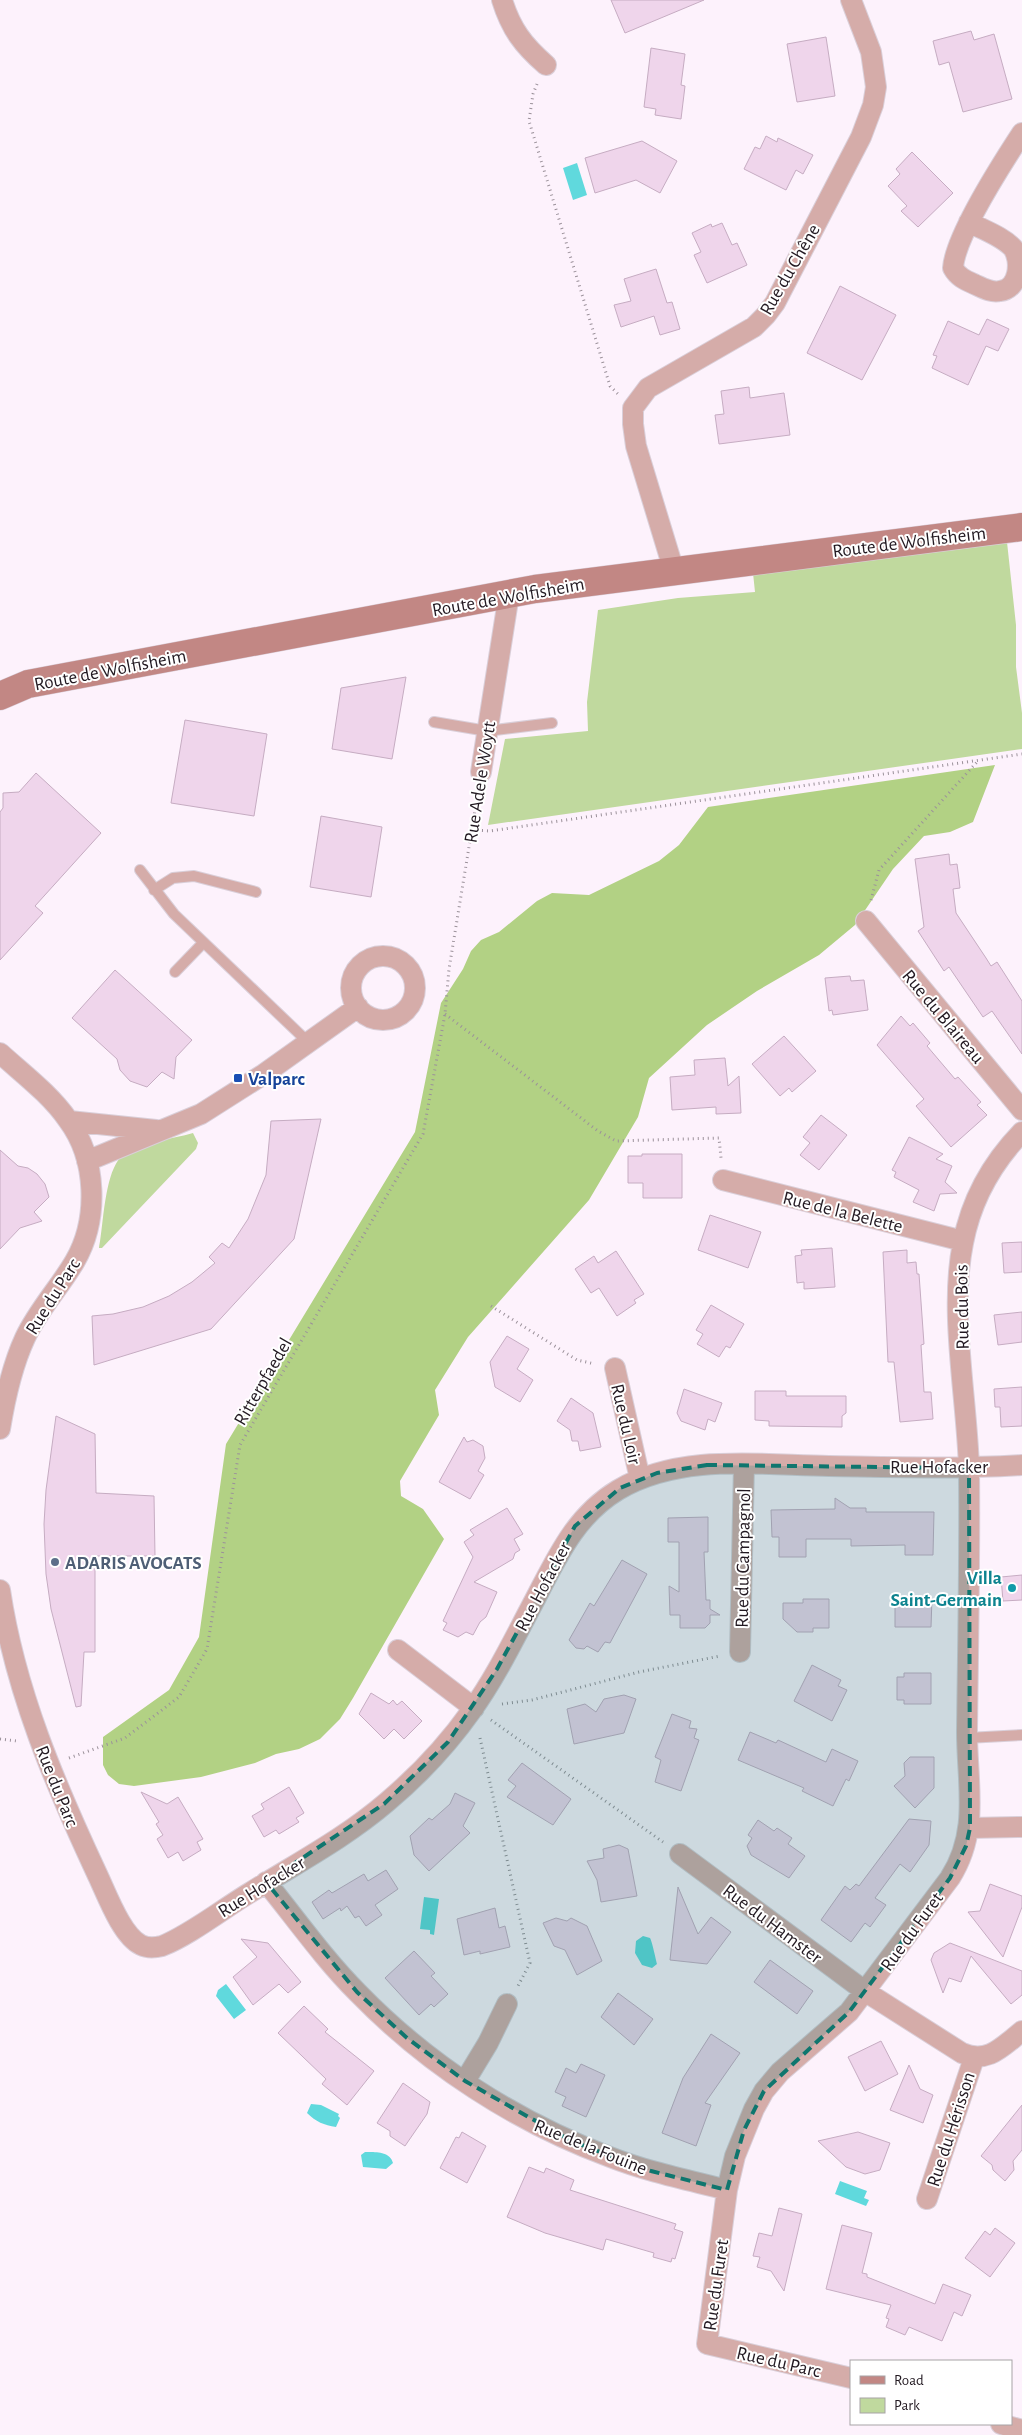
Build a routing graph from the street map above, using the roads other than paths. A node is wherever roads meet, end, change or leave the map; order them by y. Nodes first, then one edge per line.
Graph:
1 (502, 0) edge
2 (852, 0) edge
3 (546, 66) road end
4 (1022, 133) edge
5 (970, 222) dead end
6 (1022, 527) edge
7 (674, 571) junction
8 (509, 594) junction
9 (0, 696) edge
10 (434, 722) dead end
11 (552, 723) dead end
12 (487, 731) junction
13 (481, 772) road end
14 (140, 870) dead end
15 (154, 890) junction
16 (256, 892) dead end
17 (866, 921) road end
18 (203, 943) junction
19 (175, 972) dead end
20 (358, 1007) dead end
21 (308, 1042) junction
22 (0, 1053) edge
23 (1022, 1110) edge
24 (69, 1121) junction
25 (158, 1130) junction
26 (1022, 1132) edge
27 (87, 1161) junction
28 (723, 1180) road end
29 (963, 1241) junction
30 (615, 1368) road end
31 (0, 1429) edge
32 (744, 1464) junction
33 (1022, 1464) edge
34 (969, 1468) junction
35 (640, 1479) junction
36 (0, 1590) edge
37 (398, 1650) dead end
38 (740, 1652) road end
39 (474, 1708) junction
40 (1022, 1734) edge
41 (967, 1738) junction
42 (1022, 1827) edge
43 (970, 1828) junction
44 (680, 1854) road end
45 (266, 1882) junction
46 (164, 1945) joint
47 (866, 1992) junction
48 (507, 2004) road end
49 (1022, 2031) edge
50 (974, 2058) junction
51 (465, 2081) junction
52 (727, 2190) junction
53 (927, 2199) dead end
54 (707, 2344) joint
55 (850, 2378) edge
56 (1004, 2425) edge
57 (1022, 2430) edge

1 - 3 street
2 - 7 street, Rue du Chêne
4 - 5 street
6 - 7 main road, Route de Wolfisheim
7 - 8 main road, Route de Wolfisheim
8 - 9 main road, Route de Wolfisheim
8 - 12 street, Rue Adele Woytt
10 - 12 lane
11 - 12 lane
12 - 13 street, Rue Adele Woytt
14 - 15 lane
15 - 16 lane
15 - 18 lane
17 - 23 street, Rue du Blaireau
18 - 19 lane
18 - 21 lane
20 - 21 street
21 - 25 street
22 - 24 street, Rue du Parc
24 - 25 street
24 - 27 street, Rue du Parc
25 - 27 street
26 - 29 street, Rue du Bois
27 - 31 street, Rue du Parc
28 - 29 street, Rue de la Belette
29 - 34 street, Rue du Bois
30 - 35 street, Rue du Loir
32 - 34 street, Rue Hofacker
32 - 35 street, Rue Hofacker
32 - 38 street, Rue du Campagnol
33 - 34 street, Rue Hofacker
34 - 41 street, Rue du Furet
35 - 39 street, Rue Hofacker
36 - 46 street, Rue du Parc
37 - 39 street
39 - 45 street, Rue Hofacker
40 - 41 lane
41 - 43 street, Rue du Furet
42 - 43 street
43 - 47 street, Rue du Furet
44 - 47 street, Rue du Hamster
45 - 46 street, Rue Hofacker
45 - 51 street, Rue de la Fouine
47 - 50 street, Rue du Hérisson
47 - 52 street, Rue du Furet
48 - 51 street
49 - 50 street, Rue du Hérisson
50 - 53 street, Rue du Hérisson
51 - 52 street, Rue de la Fouine
52 - 54 street, Rue du Furet
54 - 55 street, Rue du Parc
56 - 57 street

